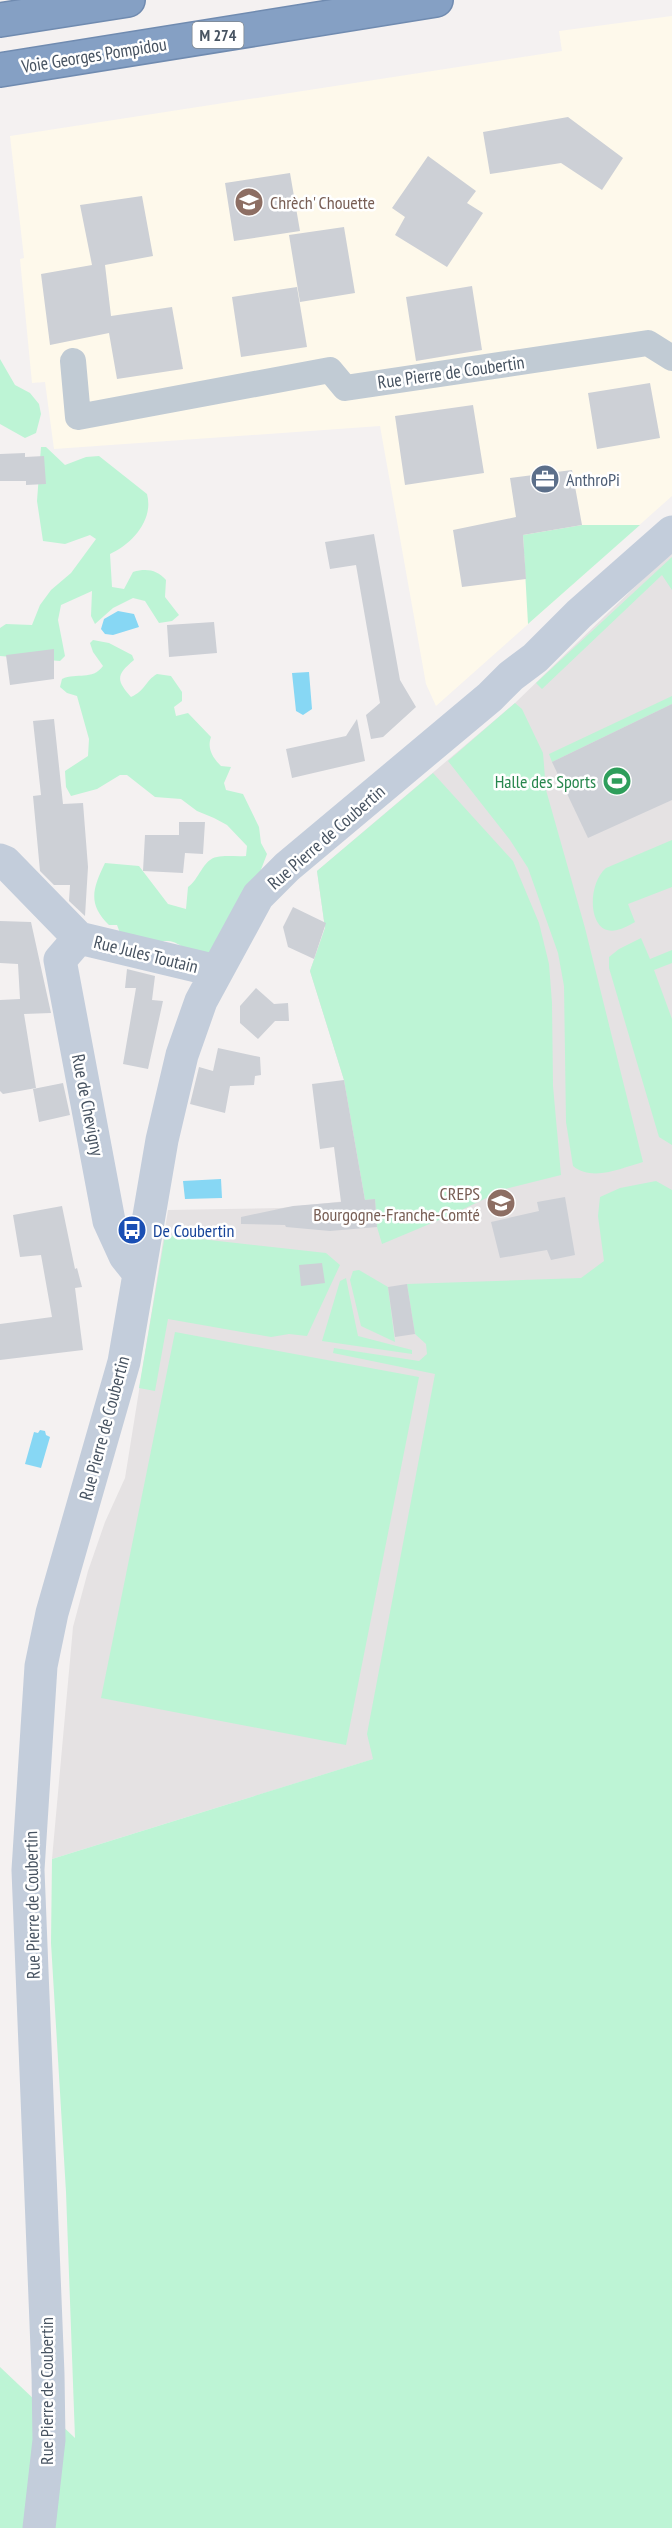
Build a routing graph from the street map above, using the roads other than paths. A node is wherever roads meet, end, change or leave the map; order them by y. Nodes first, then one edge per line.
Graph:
1 (128, 0) edge
2 (436, 0) edge
3 (0, 20) edge
4 (0, 70) edge
5 (672, 358) edge
6 (73, 361) dead end
7 (672, 532) edge
8 (0, 860) edge
9 (79, 938) junction
10 (217, 971) junction
11 (138, 1271) junction
12 (39, 2528) edge

1 - 3 highway
2 - 4 highway, Voie Georges Pompidou / M 274
5 - 6 street, Rue Pierre de Coubertin
7 - 10 main road, Rue Pierre de Coubertin
8 - 9 main road, Rue Jules Toutain
9 - 10 main road, Rue Jules Toutain
9 - 11 main road, Rue de Chevigny
10 - 11 main road, Rue Pierre de Coubertin
11 - 12 main road, Rue Pierre de Coubertin

